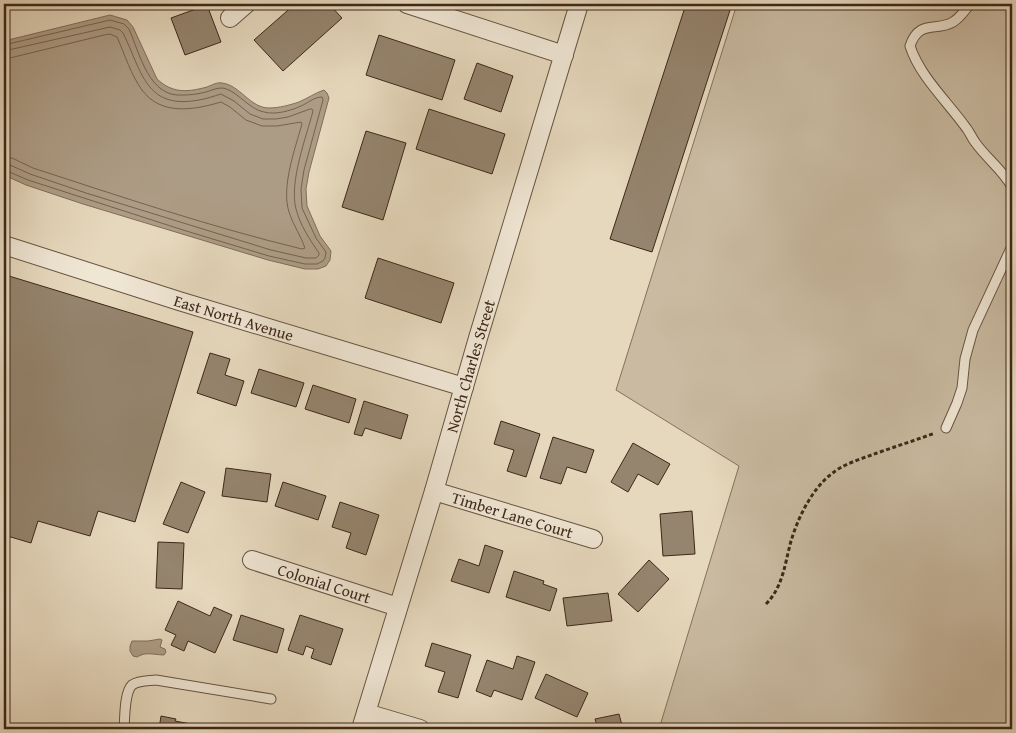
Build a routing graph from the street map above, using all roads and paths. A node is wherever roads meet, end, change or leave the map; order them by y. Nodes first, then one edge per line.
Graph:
1 (246, 4) edge
2 (407, 4) edge
3 (580, 4) edge
4 (970, 4) edge
5 (230, 18) dead end
6 (564, 55) junction
7 (1012, 187) edge
8 (4, 245) edge
9 (1012, 246) edge
10 (464, 388) junction
11 (946, 428) joint
12 (434, 491) junction
13 (593, 539) dead end
14 (252, 560) dead end
15 (766, 604) dead end
16 (398, 607) junction
17 (270, 699) dead end
18 (364, 721) edge
19 (124, 729) edge
20 (420, 729) edge

1 - 5 street
2 - 6 street
3 - 6 street, North Charles Street
4 - 7 lane
6 - 10 street, North Charles Street
8 - 10 street, East North Avenue
9 - 11 lane
10 - 12 street, North Charles Street
11 - 15 path
12 - 13 street, Timber Lane Court
12 - 16 street, North Charles Street
14 - 16 street, Colonial Court
16 - 18 street, North Charles Street
17 - 19 lane
18 - 20 street

